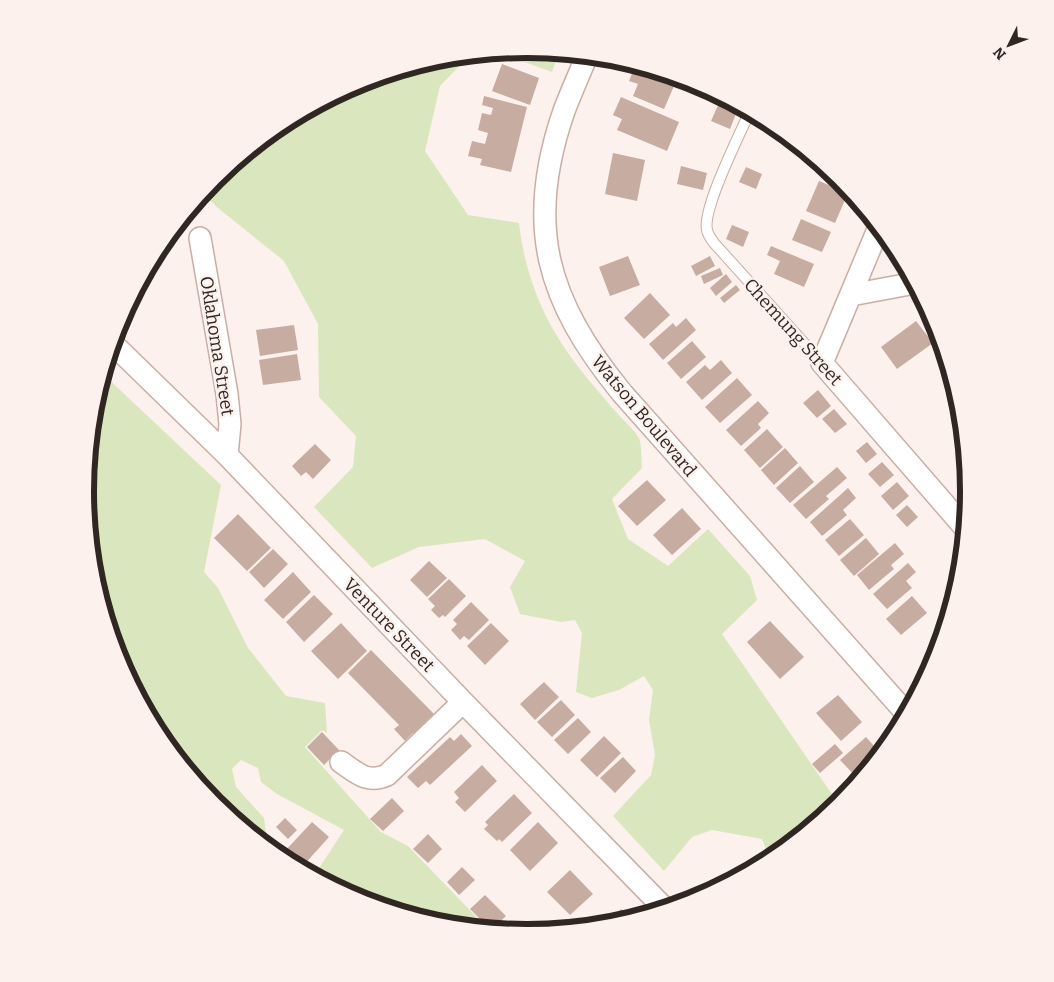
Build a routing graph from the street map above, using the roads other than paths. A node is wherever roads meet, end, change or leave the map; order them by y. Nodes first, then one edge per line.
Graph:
1 (584, 61) edge
2 (747, 118) edge
3 (877, 235) edge
4 (200, 238) dead end
5 (908, 284) edge
6 (851, 294) junction
7 (118, 349) edge
8 (822, 363) junction
9 (228, 455) junction
10 (960, 522) edge
11 (463, 702) junction
12 (902, 708) edge
13 (341, 762) dead end
14 (659, 903) edge

1 - 12 street, Watson Boulevard
2 - 8 lane, Chemung Street
3 - 6 street
4 - 9 street, Oklahoma Street
5 - 6 street
6 - 8 street
7 - 9 street, Venture Street
8 - 10 street, Chemung Street
9 - 11 street, Venture Street
11 - 13 street
11 - 14 street, Venture Street

